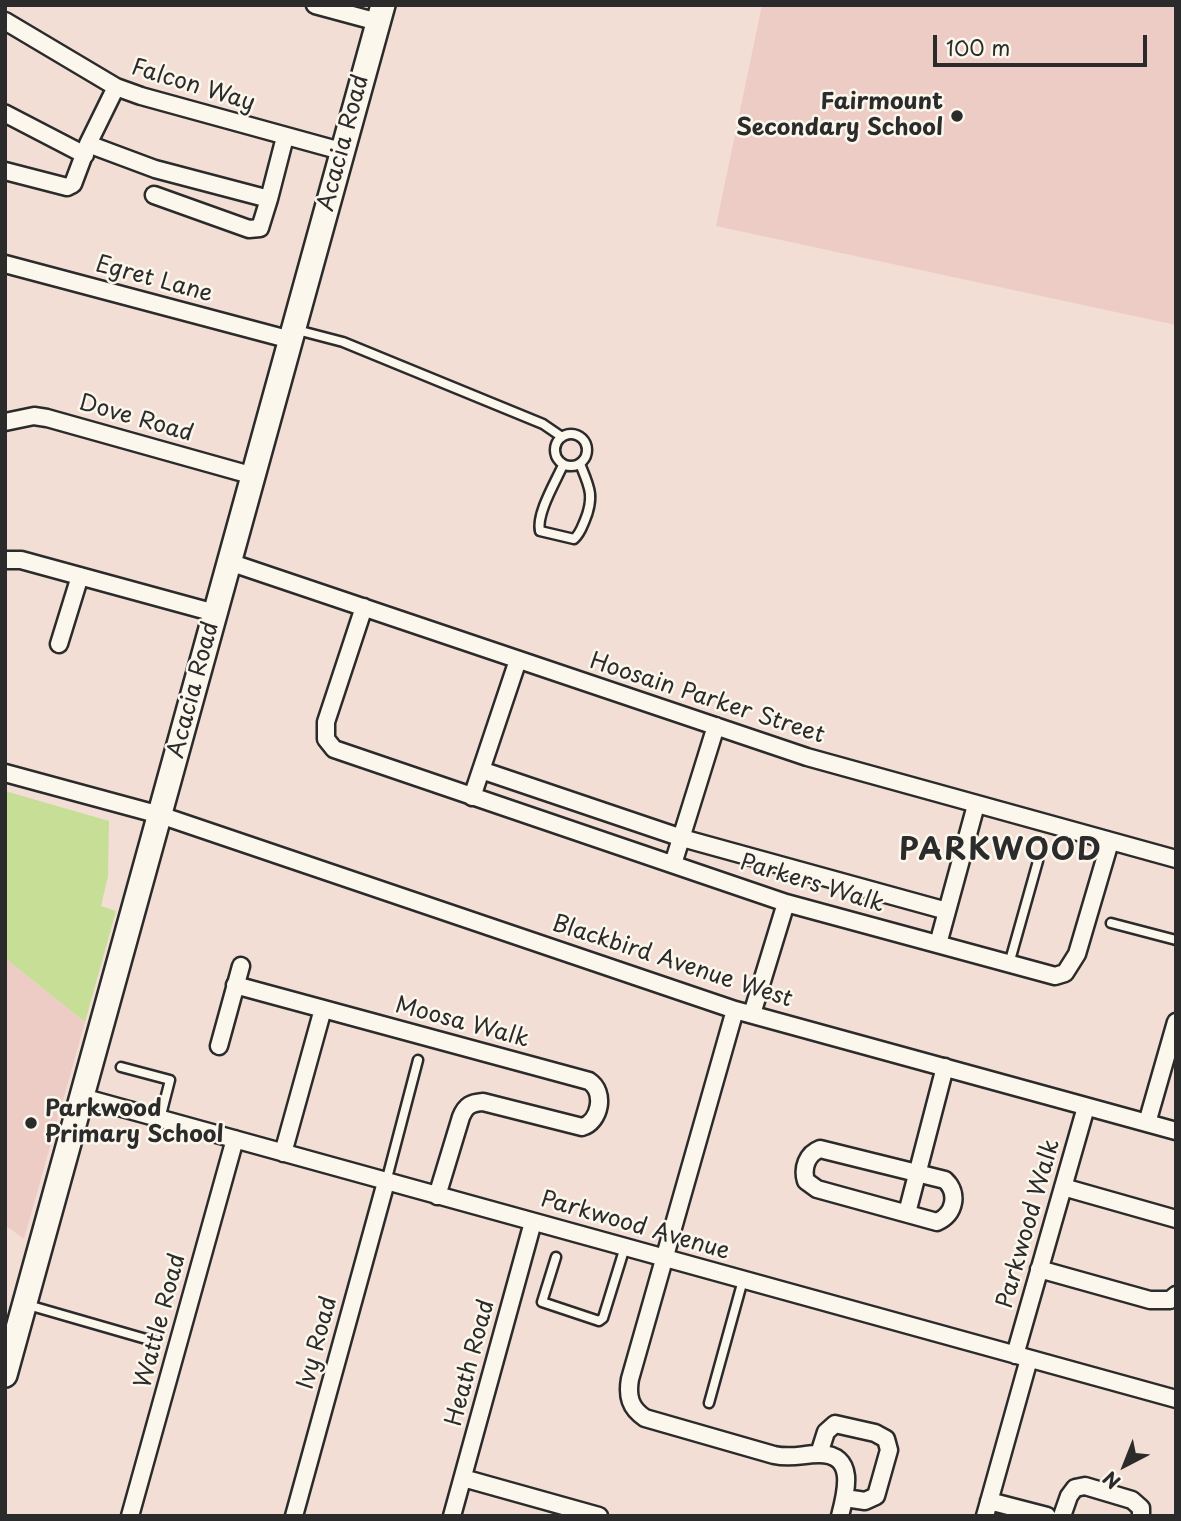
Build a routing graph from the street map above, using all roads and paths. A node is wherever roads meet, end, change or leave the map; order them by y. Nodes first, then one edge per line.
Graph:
1 (315, 5) edge
2 (380, 14) edge
3 (5, 21) edge
4 (116, 87) junction
5 (5, 116) edge
6 (285, 137) junction
7 (86, 150) junction
8 (341, 151) junction
9 (5, 171) edge
10 (154, 195) dead end
11 (269, 199) junction
12 (5, 264) edge
13 (292, 334) junction
14 (5, 422) edge
15 (562, 437) junction
16 (580, 464) junction
17 (564, 465) junction
18 (254, 476) junction
19 (5, 560) edge
20 (229, 562) junction
21 (80, 576) junction
22 (364, 607) junction
23 (215, 613) junction
24 (59, 644) dead end
25 (518, 660) junction
26 (716, 726) junction
27 (481, 770) junction
28 (5, 773) edge
29 (472, 797) junction
30 (976, 805) junction
31 (160, 815) junction
32 (682, 838) junction
33 (1110, 842) junction
34 (1176, 859) edge
35 (1038, 861) dead end
36 (673, 864) junction
37 (786, 903) junction
38 (947, 911) junction
39 (1111, 923) dead end
40 (1176, 940) edge
41 (939, 944) junction
42 (1009, 964) junction
43 (240, 966) dead end
44 (235, 985) junction
45 (323, 1009) junction
46 (735, 1010) junction
47 (752, 1014) junction
48 (1176, 1022) edge
49 (219, 1046) dead end
50 (418, 1060) dead end
51 (121, 1067) dead end
52 (945, 1068) junction
53 (82, 1097) junction
54 (1086, 1107) junction
55 (160, 1119) junction
56 (1147, 1123) junction
57 (1176, 1131) edge
58 (234, 1139) junction
59 (283, 1153) junction
60 (918, 1172) junction
61 (386, 1182) junction
62 (1063, 1187) junction
63 (438, 1196) junction
64 (907, 1213) junction
65 (1176, 1219) edge
66 (533, 1222) junction
67 (625, 1247) junction
68 (556, 1257) dead end
69 (664, 1258) junction
70 (1039, 1269) junction
71 (743, 1280) junction
72 (1176, 1296) edge
73 (25, 1304) junction
74 (153, 1341) dead end
75 (1022, 1357) junction
76 (6, 1369) edge
77 (1176, 1399) edge
78 (709, 1404) dead end
79 (819, 1454) junction
80 (463, 1478) junction
81 (845, 1498) junction
82 (987, 1508) edge
83 (130, 1516) edge
84 (294, 1516) edge
85 (452, 1516) edge
86 (599, 1516) edge
87 (840, 1516) edge
88 (1047, 1516) edge
89 (1062, 1516) edge
90 (1141, 1516) edge

1 - 2 street
2 - 8 street, Acacia Road
3 - 4 street, Falcon Way
4 - 6 street, Falcon Way
4 - 7 street
5 - 7 street
6 - 8 street, Falcon Way
6 - 11 street
7 - 9 street
7 - 11 street
8 - 13 street, Acacia Road
10 - 11 street
12 - 13 street, Egret Lane
13 - 15 lane
13 - 18 street, Acacia Road
14 - 18 street, Dove Road
15 - 16 lane
15 - 17 lane
16 - 17 lane
16 - 17 lane
18 - 20 street, Acacia Road
19 - 21 street
20 - 22 street, Hoosain Parker Street
20 - 23 street, Acacia Road
21 - 23 street
21 - 24 street
22 - 25 street, Hoosain Parker Street
22 - 29 street, Parkers Walk
23 - 31 street, Acacia Road
25 - 26 street, Hoosain Parker Street
25 - 27 street
26 - 30 street, Hoosain Parker Street
26 - 32 street
27 - 29 street
27 - 32 street, Parkers Walk
28 - 31 street, Blackbird Avenue West
29 - 36 street, Parkers Walk
30 - 33 street, Hoosain Parker Street
30 - 38 street
31 - 46 street, Blackbird Avenue West
31 - 53 street, Acacia Road
32 - 36 street
32 - 38 street, Parkers Walk
33 - 34 street, Hoosain Parker Street
33 - 42 street, Parkers Walk
35 - 42 lane
36 - 37 street, Parkers Walk
37 - 41 street, Parkers Walk
37 - 47 street
38 - 41 street
39 - 40 lane
41 - 42 street, Parkers Walk
43 - 44 street
44 - 45 street, Moosa Walk
44 - 49 street
45 - 59 street
45 - 63 street, Moosa Walk
46 - 47 street, Blackbird Avenue West
46 - 69 street
47 - 52 street, Blackbird Avenue West
48 - 56 street
50 - 61 lane
51 - 55 lane
52 - 54 street, Blackbird Avenue West
52 - 60 street
53 - 55 street, Parkwood Avenue
53 - 73 street, Acacia Road
54 - 56 street, Blackbird Avenue West
54 - 62 street, Parkwood Walk
55 - 58 street, Parkwood Avenue
56 - 57 street, Blackbird Avenue West
58 - 59 street, Parkwood Avenue
58 - 83 street, Wattle Road
59 - 61 street, Parkwood Avenue
60 - 64 street
60 - 64 street
60 - 64 street
61 - 63 street, Parkwood Avenue
61 - 84 street, Ivy Road
62 - 65 street
62 - 70 street, Parkwood Walk
63 - 66 street, Parkwood Avenue
66 - 67 street, Parkwood Avenue
66 - 80 street, Heath Road
67 - 68 lane
67 - 69 street, Parkwood Avenue
69 - 71 street, Parkwood Avenue
69 - 79 street
70 - 72 street
70 - 75 street, Parkwood Walk
71 - 75 street, Parkwood Avenue
71 - 78 lane
73 - 74 lane
73 - 76 street, Acacia Road
75 - 77 street, Parkwood Avenue
75 - 82 street, Parkwood Walk
79 - 81 street
79 - 81 street
80 - 85 street, Heath Road
80 - 86 street
81 - 87 street
82 - 88 street
89 - 90 street

